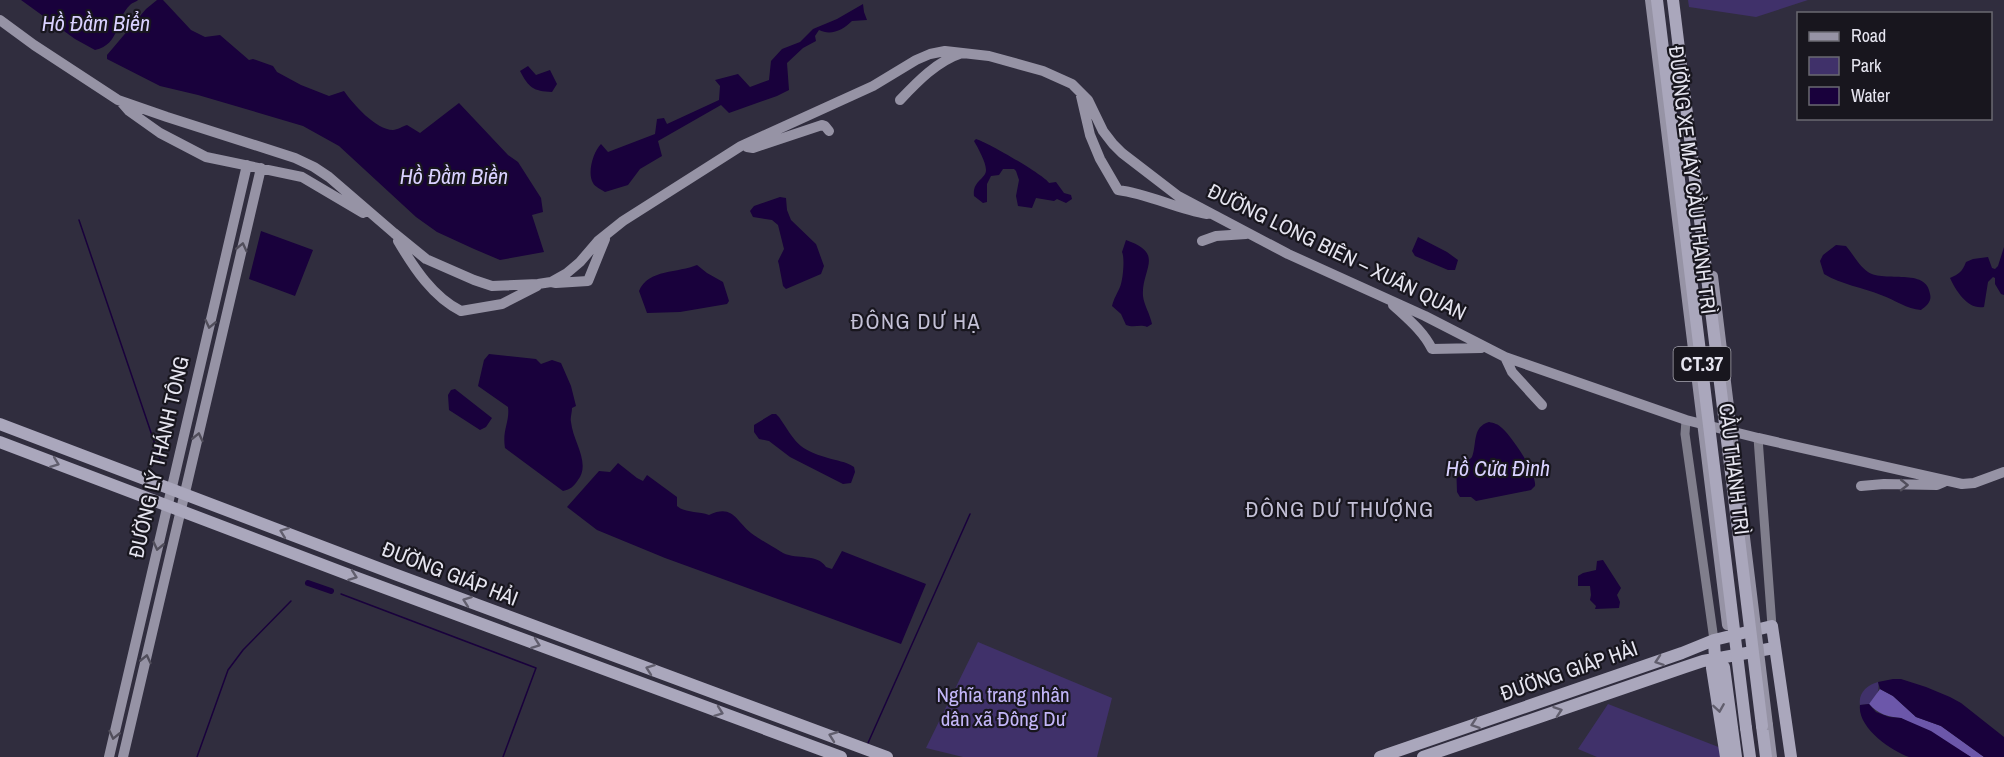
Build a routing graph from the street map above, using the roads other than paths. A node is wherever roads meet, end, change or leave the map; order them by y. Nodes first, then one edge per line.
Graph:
1 (1650, 0) edge
2 (1657, 0) edge
3 (1673, 0) edge
4 (1679, 0) edge
5 (0, 20) edge
6 (965, 52) junction
7 (1080, 90) junction
8 (118, 100) junction
9 (900, 100) dead end
10 (829, 131) dead end
11 (741, 146) junction
12 (247, 165) junction
13 (261, 168) junction
14 (1216, 216) junction
15 (384, 225) junction
16 (608, 232) junction
17 (394, 233) junction
18 (1250, 234) junction
19 (1202, 241) dead end
20 (545, 283) junction
21 (1384, 297) junction
22 (1484, 348) junction
23 (1505, 357) junction
24 (1542, 405) dead end
25 (1686, 420) junction
26 (0, 424) edge
27 (1758, 438) junction
28 (0, 442) edge
29 (2004, 472) edge
30 (1948, 481) junction
31 (1861, 486) dead end
32 (172, 489) junction
33 (185, 494) junction
34 (167, 506) junction
35 (181, 511) junction
36 (397, 575) junction
37 (391, 590) junction
38 (1772, 626) junction
39 (1714, 640) junction
40 (1774, 648) junction
41 (1715, 660) junction
42 (1765, 726) junction
43 (1743, 729) junction
44 (109, 757) edge
45 (123, 757) edge
46 (842, 757) edge
47 (887, 757) edge
48 (1380, 757) edge
49 (1423, 757) edge
50 (1726, 757) edge
51 (1736, 757) edge
52 (1750, 757) edge
53 (1766, 757) edge
54 (1772, 757) edge
55 (1791, 757) edge

1 - 43 main road, ĐƯỜNG XE MÁY CẦU THANH TRÌ, bridge
2 - 43 highway, CẦU THANH TRÌ / CT.37, bridge
3 - 42 highway, CẦU THANH TRÌ / CT.37, bridge
4 - 42 main road, ĐƯỜNG XE MÁY CẦU THANH TRÌ, bridge
5 - 8 main road
6 - 7 main road, ĐƯỜNG LONG BIÊN – XUÂN QUAN
6 - 9 main road
6 - 11 main road, ĐƯỜNG LONG BIÊN – XUÂN QUAN
7 - 14 main road, ĐƯỜNG LONG BIÊN – XUÂN QUAN
7 - 14 main road
8 - 12 main road
8 - 15 main road
10 - 11 main road
11 - 16 main road, ĐƯỜNG LONG BIÊN – XUÂN QUAN
12 - 13 main road
12 -> 32 main road, ĐƯỜNG LÝ THÁNH TÔNG
13 - 15 main road
33 -> 13 main road, ĐƯỜNG LÝ THÁNH TÔNG
14 - 18 main road, ĐƯỜNG LONG BIÊN – XUÂN QUAN
15 - 17 main road
16 - 20 main road, ĐƯỜNG LONG BIÊN – XUÂN QUAN
16 - 20 main road
17 - 20 main road
17 - 20 main road, ĐƯỜNG LONG BIÊN – XUÂN QUAN
18 - 19 main road
18 - 21 main road, ĐƯỜNG LONG BIÊN – XUÂN QUAN
21 - 22 main road, ĐƯỜNG LONG BIÊN – XUÂN QUAN
21 - 22 main road
22 - 23 main road, ĐƯỜNG LONG BIÊN – XUÂN QUAN
23 - 24 main road
23 - 25 main road, ĐƯỜNG LONG BIÊN – XUÂN QUAN
25 - 27 main road, ĐƯỜNG LONG BIÊN – XUÂN QUAN
25 - 39 main road
26 - 32 highway, ĐƯỜNG GIÁP HẢI
27 - 30 main road, ĐƯỜNG LONG BIÊN – XUÂN QUAN
27 - 38 main road
28 -> 34 highway, ĐƯỜNG GIÁP HẢI
29 - 30 main road, ĐƯỜNG LONG BIÊN – XUÂN QUAN
31 -> 30 main road
32 - 33 highway, ĐƯỜNG GIÁP HẢI
32 - 34 main road, ĐƯỜNG LÝ THÁNH TÔNG
33 - 35 main road, ĐƯỜNG LÝ THÁNH TÔNG
36 -> 33 highway, ĐƯỜNG GIÁP HẢI
34 - 35 highway, ĐƯỜNG GIÁP HẢI
34 -> 44 main road, ĐƯỜNG LÝ THÁNH TÔNG
35 -> 37 highway, ĐƯỜNG GIÁP HẢI
45 -> 35 main road, ĐƯỜNG LÝ THÁNH TÔNG
36 - 37 highway
47 -> 36 highway, ĐƯỜNG GIÁP HẢI
37 -> 46 highway, ĐƯỜNG GIÁP HẢI
38 - 39 highway, ĐƯỜNG GIÁP HẢI
38 - 40 highway
39 - 41 highway
39 -> 48 highway, ĐƯỜNG GIÁP HẢI
40 - 41 highway, ĐƯỜNG GIÁP HẢI
40 - 55 highway
49 -> 41 highway, ĐƯỜNG GIÁP HẢI
41 -> 50 highway
41 - 51 highway
42 - 53 highway, CT.37
42 - 54 main road, ĐƯỜNG XE MÁY CẦU THANH TRÌ
43 - 52 highway, CT.37

